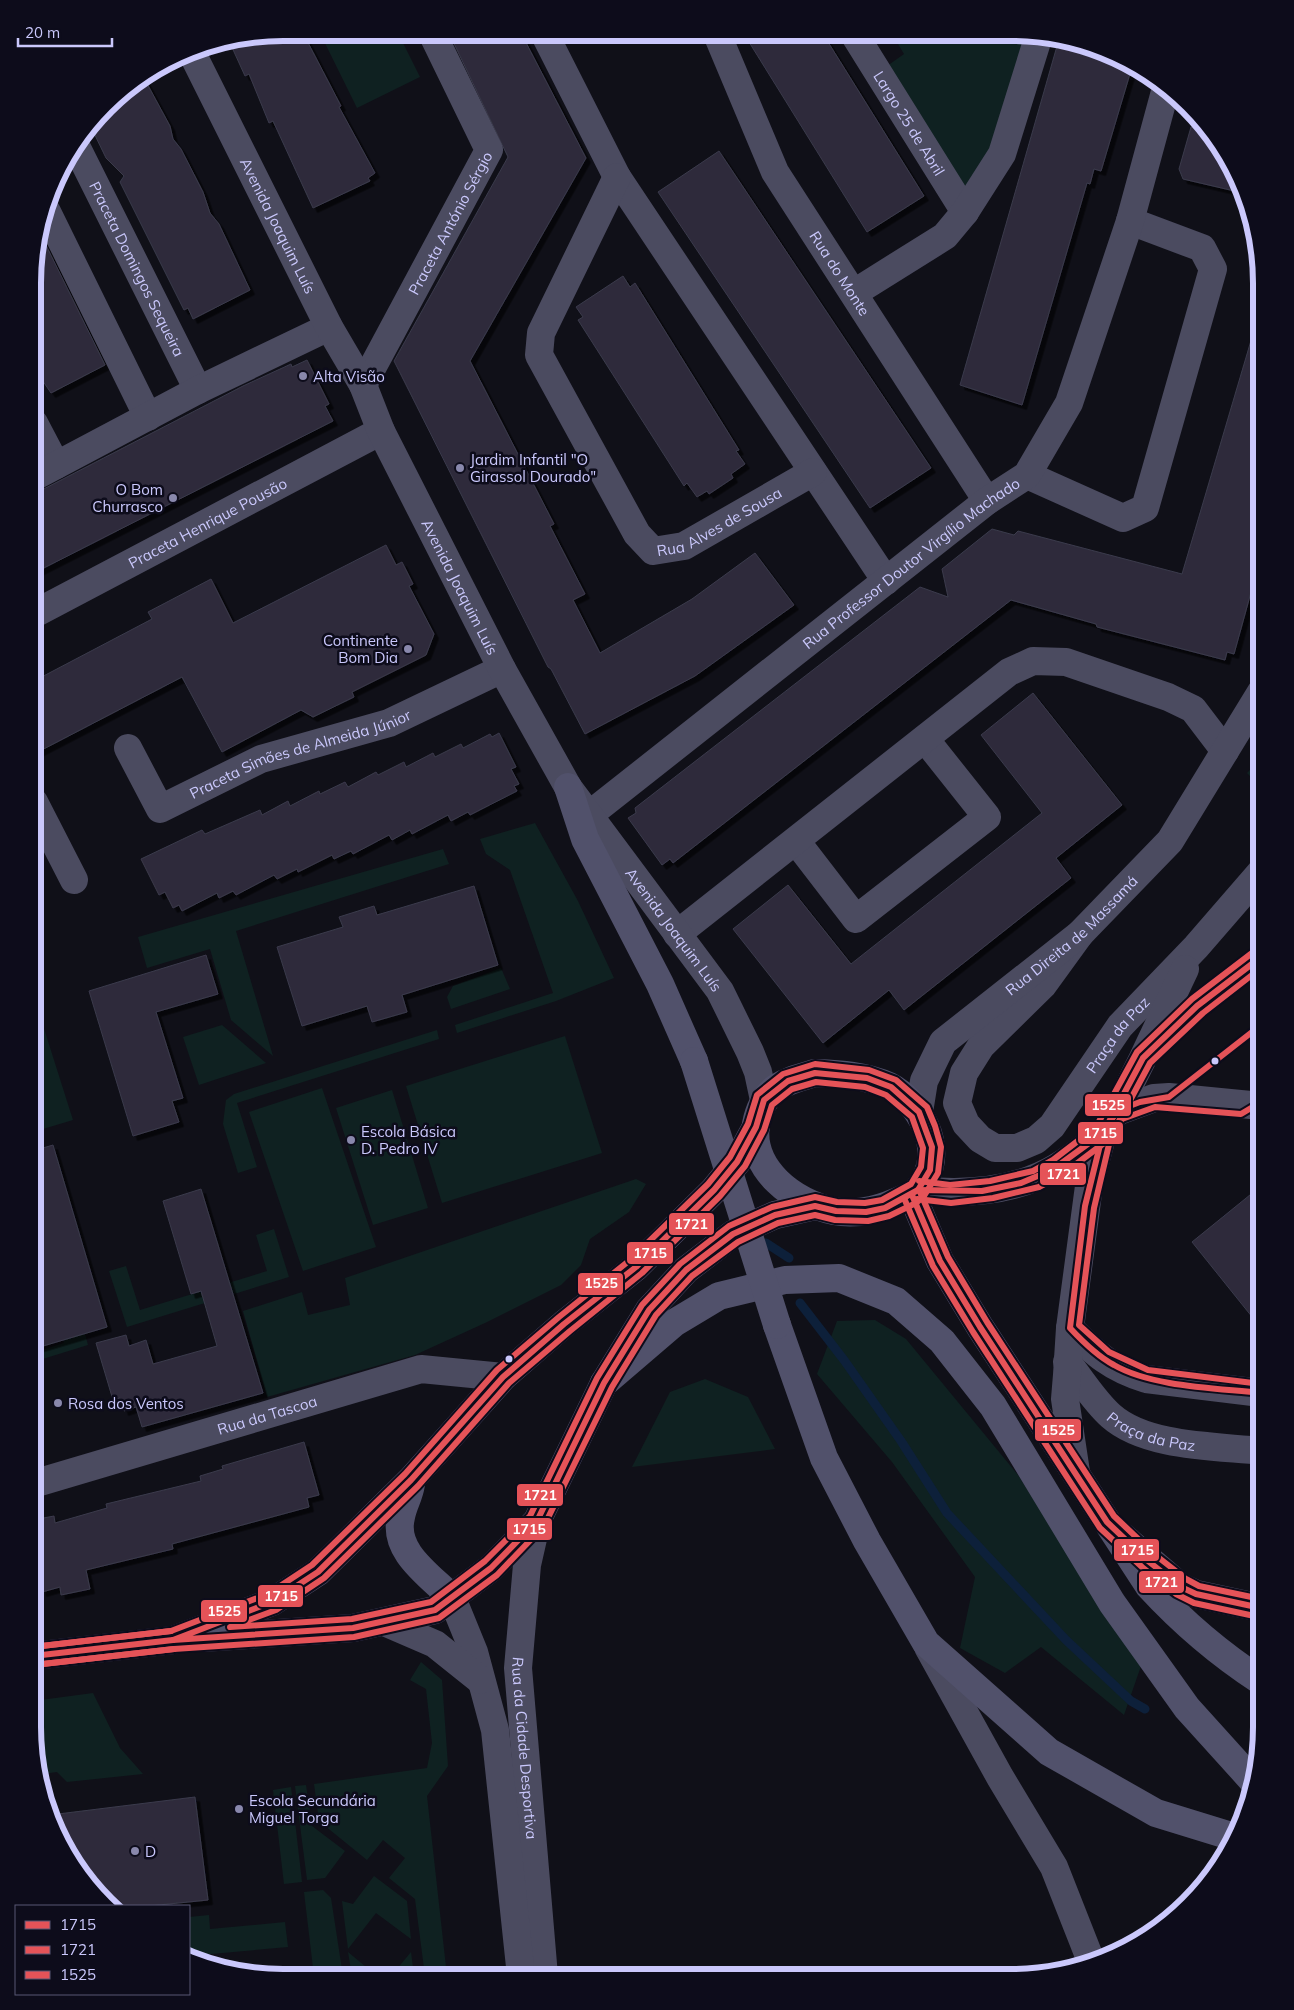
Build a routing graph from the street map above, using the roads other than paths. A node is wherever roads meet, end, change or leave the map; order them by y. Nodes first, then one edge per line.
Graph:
1 (436, 41) edge
2 (548, 41) edge
3 (720, 41) edge
4 (858, 41) edge
5 (1037, 43) edge
6 (195, 58) edge
7 (1164, 96) edge
8 (80, 153) edge
9 (617, 177) junction
10 (965, 212) junction
11 (51, 219) edge
12 (1130, 221) junction
13 (854, 293) junction
14 (329, 327) junction
15 (363, 385) junction
16 (198, 390) junction
17 (148, 417) junction
18 (381, 431) junction
19 (41, 454) edge
20 (45, 471) edge
21 (813, 472) junction
22 (1027, 476) junction
23 (987, 501) junction
24 (886, 581) junction
25 (41, 610) edge
26 (502, 669) junction
27 (1253, 705) edge
28 (925, 739) junction
29 (128, 748) dead end
30 (1226, 751) junction
31 (568, 786) junction
32 (589, 815) junction
33 (41, 816) edge
34 (796, 841) junction
35 (74, 880) dead end
36 (1253, 881) edge
37 (677, 934) junction
38 (1080, 934) junction
39 (1196, 947) junction
40 (764, 1100) junction
41 (1253, 1105) edge
42 (919, 1112) junction
43 (1110, 1122) junction
44 (756, 1127) junction
45 (915, 1193) junction
46 (815, 1206) junction
47 (1070, 1328) junction
48 (1067, 1362) junction
49 (503, 1376) junction
50 (604, 1383) junction
51 (1253, 1392) edge
52 (1253, 1450) edge
53 (1076, 1472) junction
54 (412, 1480) junction
55 (41, 1482) edge
56 (537, 1521) junction
57 (1108, 1522) junction
58 (452, 1598) junction
59 (1253, 1606) edge
60 (384, 1622) junction
61 (173, 1640) junction
62 (926, 1643) junction
63 (41, 1655) edge
64 (1253, 1676) edge
65 (480, 1680) junction
66 (1248, 1775) edge
67 (1227, 1835) edge
68 (1089, 1956) edge
69 (520, 1969) edge
70 (543, 1969) edge

1 - 15 street, Praceta António Sérgio
2 - 9 street
3 - 13 street, Rua do Monte
4 - 10 street, Largo 25 de Abril
5 - 10 street
6 - 14 street, Avenida Joaquim Luís
7 - 12 street, Rua Professor Doutor Virgílio Machado
8 - 16 street, Praceta Domingos Sequeira
9 - 21 street
9 - 21 street, Rua Alves de Sousa
10 - 13 street
11 - 17 street
12 - 22 street, Rua Professor Doutor Virgílio Machado
12 - 22 street
13 - 23 street, Rua do Monte
14 - 15 street, Avenida Joaquim Luís
14 - 16 street
15 - 18 street, Avenida Joaquim Luís
16 - 17 street
17 - 20 street
18 - 25 street, Praceta Henrique Pousão
18 - 26 street, Avenida Joaquim Luís
19 - 20 street
21 - 24 street
22 - 23 street, Rua Professor Doutor Virgílio Machado
23 - 24 street, Rua Professor Doutor Virgílio Machado
24 - 32 street, Rua Professor Doutor Virgílio Machado
26 - 29 street, Praceta Simões de Almeida Júnior
26 - 31 street, Avenida Joaquim Luís
27 - 30 street, Rua Direita de Massamá
28 - 30 street
28 - 34 street
28 - 34 street
30 - 38 street, Rua Direita de Massamá
31 - 32 street, Avenida Joaquim Luís
31 - 62 main road, bridge
32 - 37 street, Avenida Joaquim Luís
33 - 35 street
34 - 37 street
36 - 39 street
37 - 40 street, Avenida Joaquim Luís
38 - 39 street, Praça da Paz
38 - 42 street, Rua Direita de Massamá
39 - 43 street, Praça da Paz
40 - 42 main road
40 - 44 main road
41 - 43 street, Praça da Paz
42 - 45 main road
43 - 45 street, Praça da Paz
43 - 47 street, Praça da Paz
44 - 46 main road
44 - 49 main road
45 - 46 main road
45 - 53 main road
46 - 50 main road
47 - 48 street, Praça da Paz
47 - 51 street
48 - 52 street, Praça da Paz
48 - 53 street, Praça da Paz
49 - 54 main road
49 - 55 street, Rua da Tascoa
50 - 56 main road
50 - 66 main road
53 - 57 main road
54 - 58 main road
54 - 61 main road
56 - 58 main road
56 - 70 street, Rua da Cidade Desportiva
57 - 59 street
57 - 64 main road
58 - 60 main road
58 - 65 street, Rua da Cidade Desportiva
60 - 61 main road
60 - 65 street
61 - 63 main road
62 - 67 main road
62 - 68 street
65 - 69 street, Rua da Cidade Desportiva

